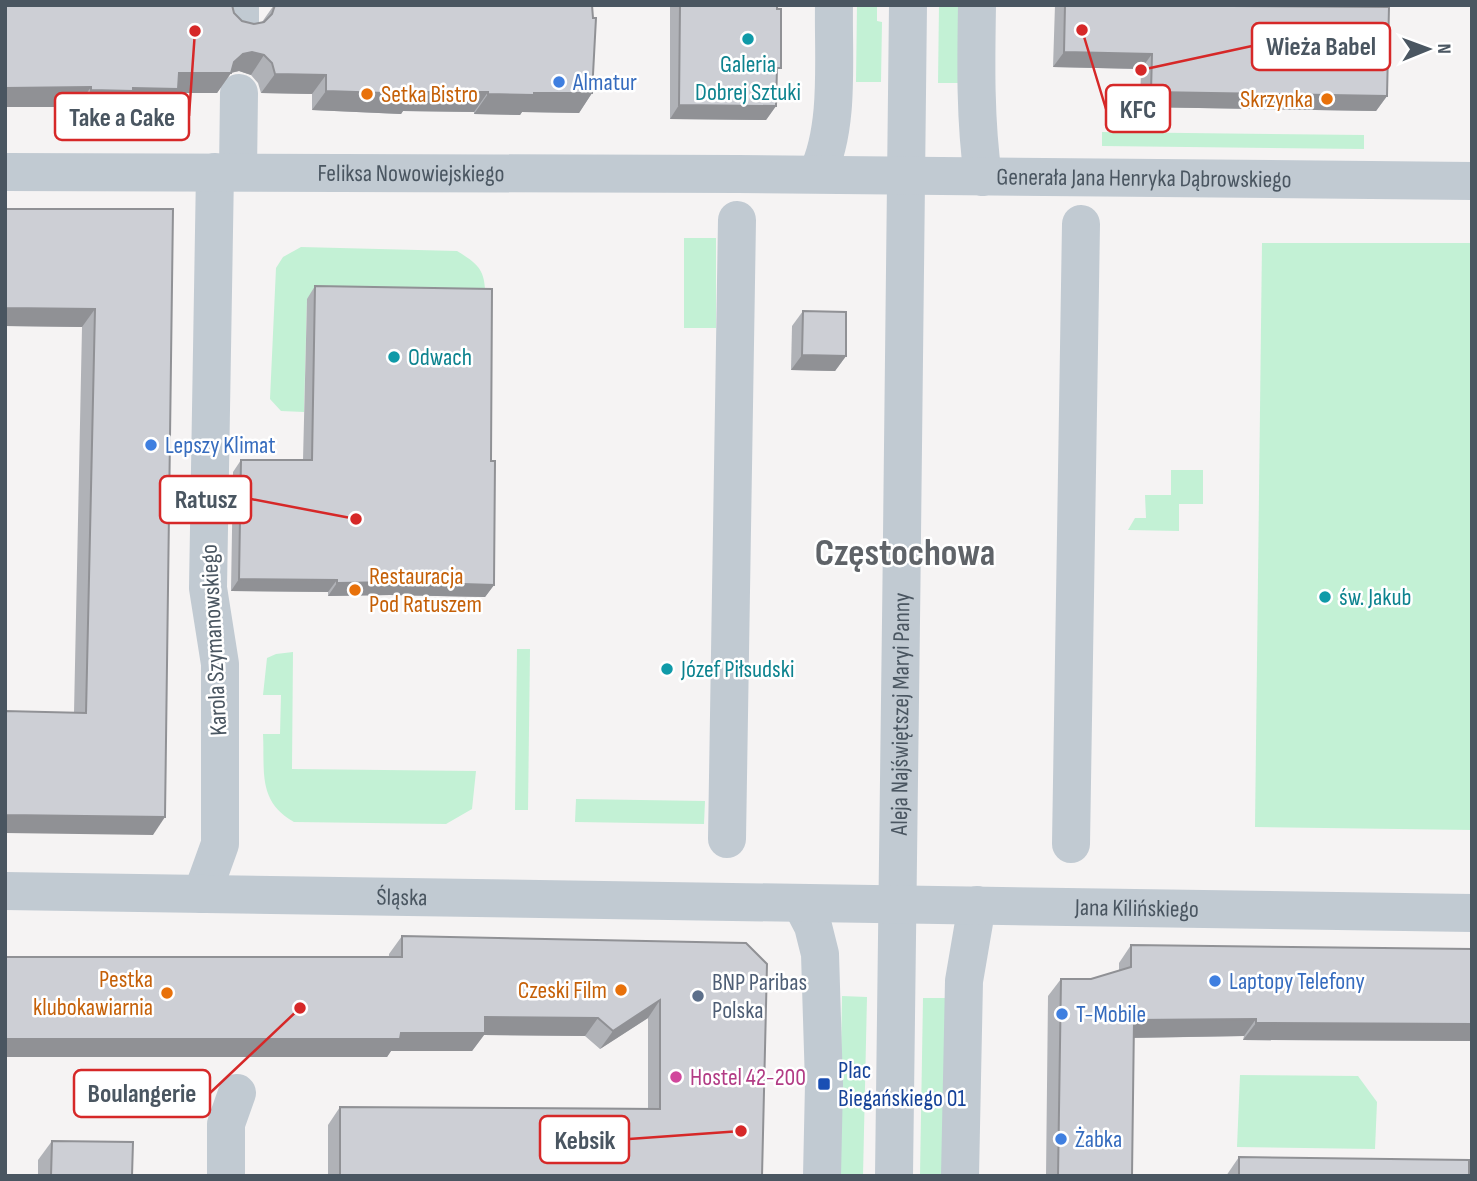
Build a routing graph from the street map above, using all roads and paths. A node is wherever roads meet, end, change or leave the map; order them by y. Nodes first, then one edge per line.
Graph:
1 (834, 5) edge
2 (908, 5) edge
3 (977, 5) edge
4 (239, 93) edge
5 (905, 164) junction
6 (5, 172) edge
7 (226, 172) junction
8 (817, 174) junction
9 (983, 177) junction
10 (1472, 181) edge
11 (737, 220) dead end
12 (1081, 224) dead end
13 (727, 839) dead end
14 (1071, 845) dead end
15 (5, 891) edge
16 (202, 894) junction
17 (801, 903) junction
18 (898, 904) junction
19 (977, 905) junction
20 (1472, 913) edge
21 (237, 1093) dead end
22 (226, 1176) edge
23 (822, 1176) edge
24 (894, 1176) edge
25 (960, 1176) edge

1 - 8 street
2 - 5 street, Aleja Najświętszej Maryi Panny
3 - 9 street
4 - 7 street, Karola Szymanowskiego
5 - 8 street, Generała Jana Henryka Dąbrowskiego
5 - 9 street, Generała Jana Henryka Dąbrowskiego
5 - 18 street, Aleja Najświętszej Maryi Panny
6 - 7 street, Feliksa Nowowiejskiego
7 - 8 street, Feliksa Nowowiejskiego
7 - 16 street, Karola Szymanowskiego
9 - 10 street, Generała Jana Henryka Dąbrowskiego
11 - 13 street
12 - 14 street
15 - 16 street, Śląska
16 - 17 street, Śląska
17 - 18 street, Jana Kilińskiego
17 - 23 street
18 - 19 street, Jana Kilińskiego
18 - 24 street, Aleja Najświętszej Maryi Panny
19 - 20 street, Jana Kilińskiego
19 - 25 street
21 - 22 street

